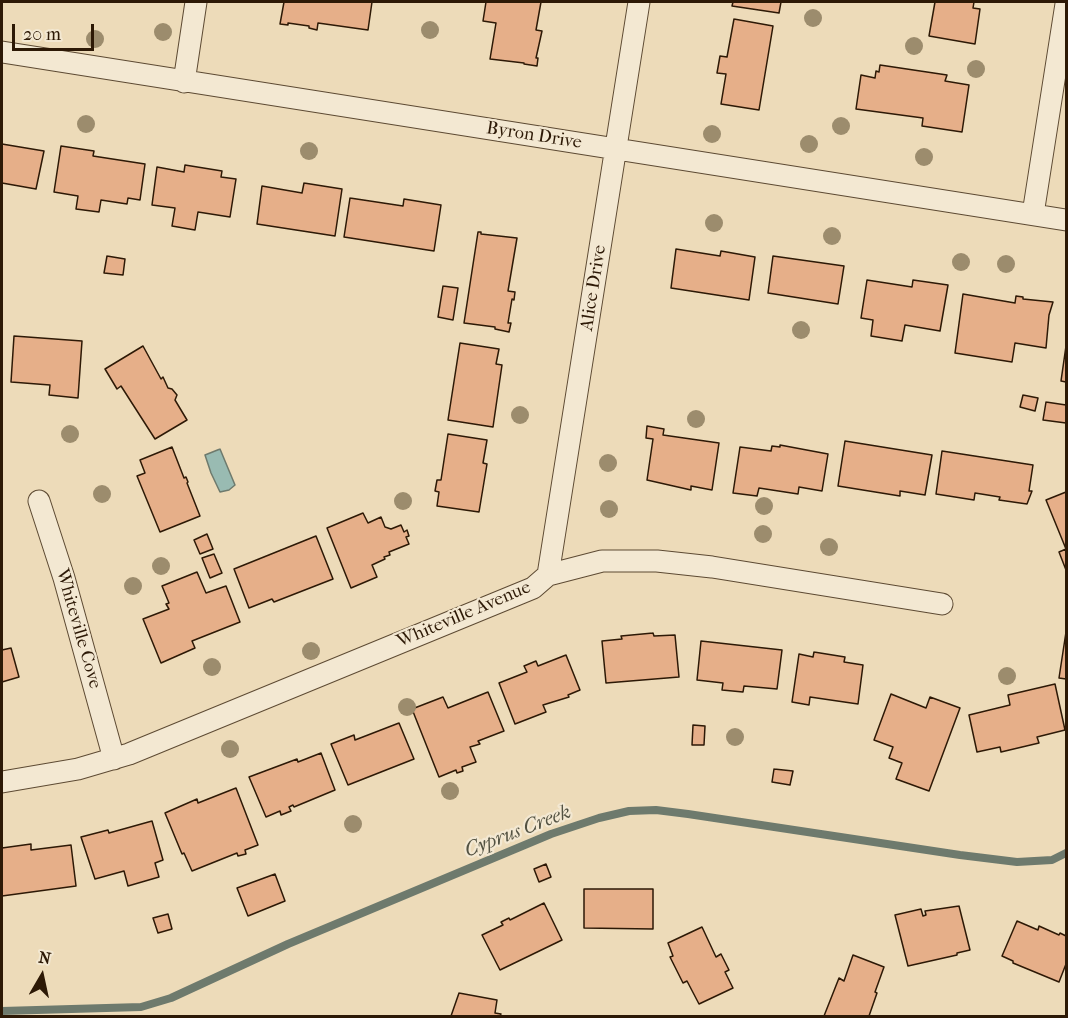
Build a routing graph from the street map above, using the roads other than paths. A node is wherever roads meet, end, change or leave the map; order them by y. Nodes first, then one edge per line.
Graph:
1 (196, 2) edge
2 (639, 2) edge
3 (1066, 4) edge
4 (2, 52) edge
5 (184, 82) junction
6 (616, 149) junction
7 (1033, 214) junction
8 (1066, 220) edge
9 (39, 501) dead end
10 (548, 575) junction
11 (942, 604) dead end
12 (114, 759) junction
13 (2, 782) edge

1 - 5 street
2 - 6 street, Alice Drive
3 - 7 street
4 - 5 street, Byron Drive
5 - 6 street, Byron Drive
6 - 7 street, Byron Drive
6 - 10 street, Alice Drive
7 - 8 street, Byron Drive
9 - 12 street, Whiteville Cove
10 - 11 street, Whiteville Avenue
10 - 12 street, Whiteville Avenue
12 - 13 street, Whiteville Avenue

